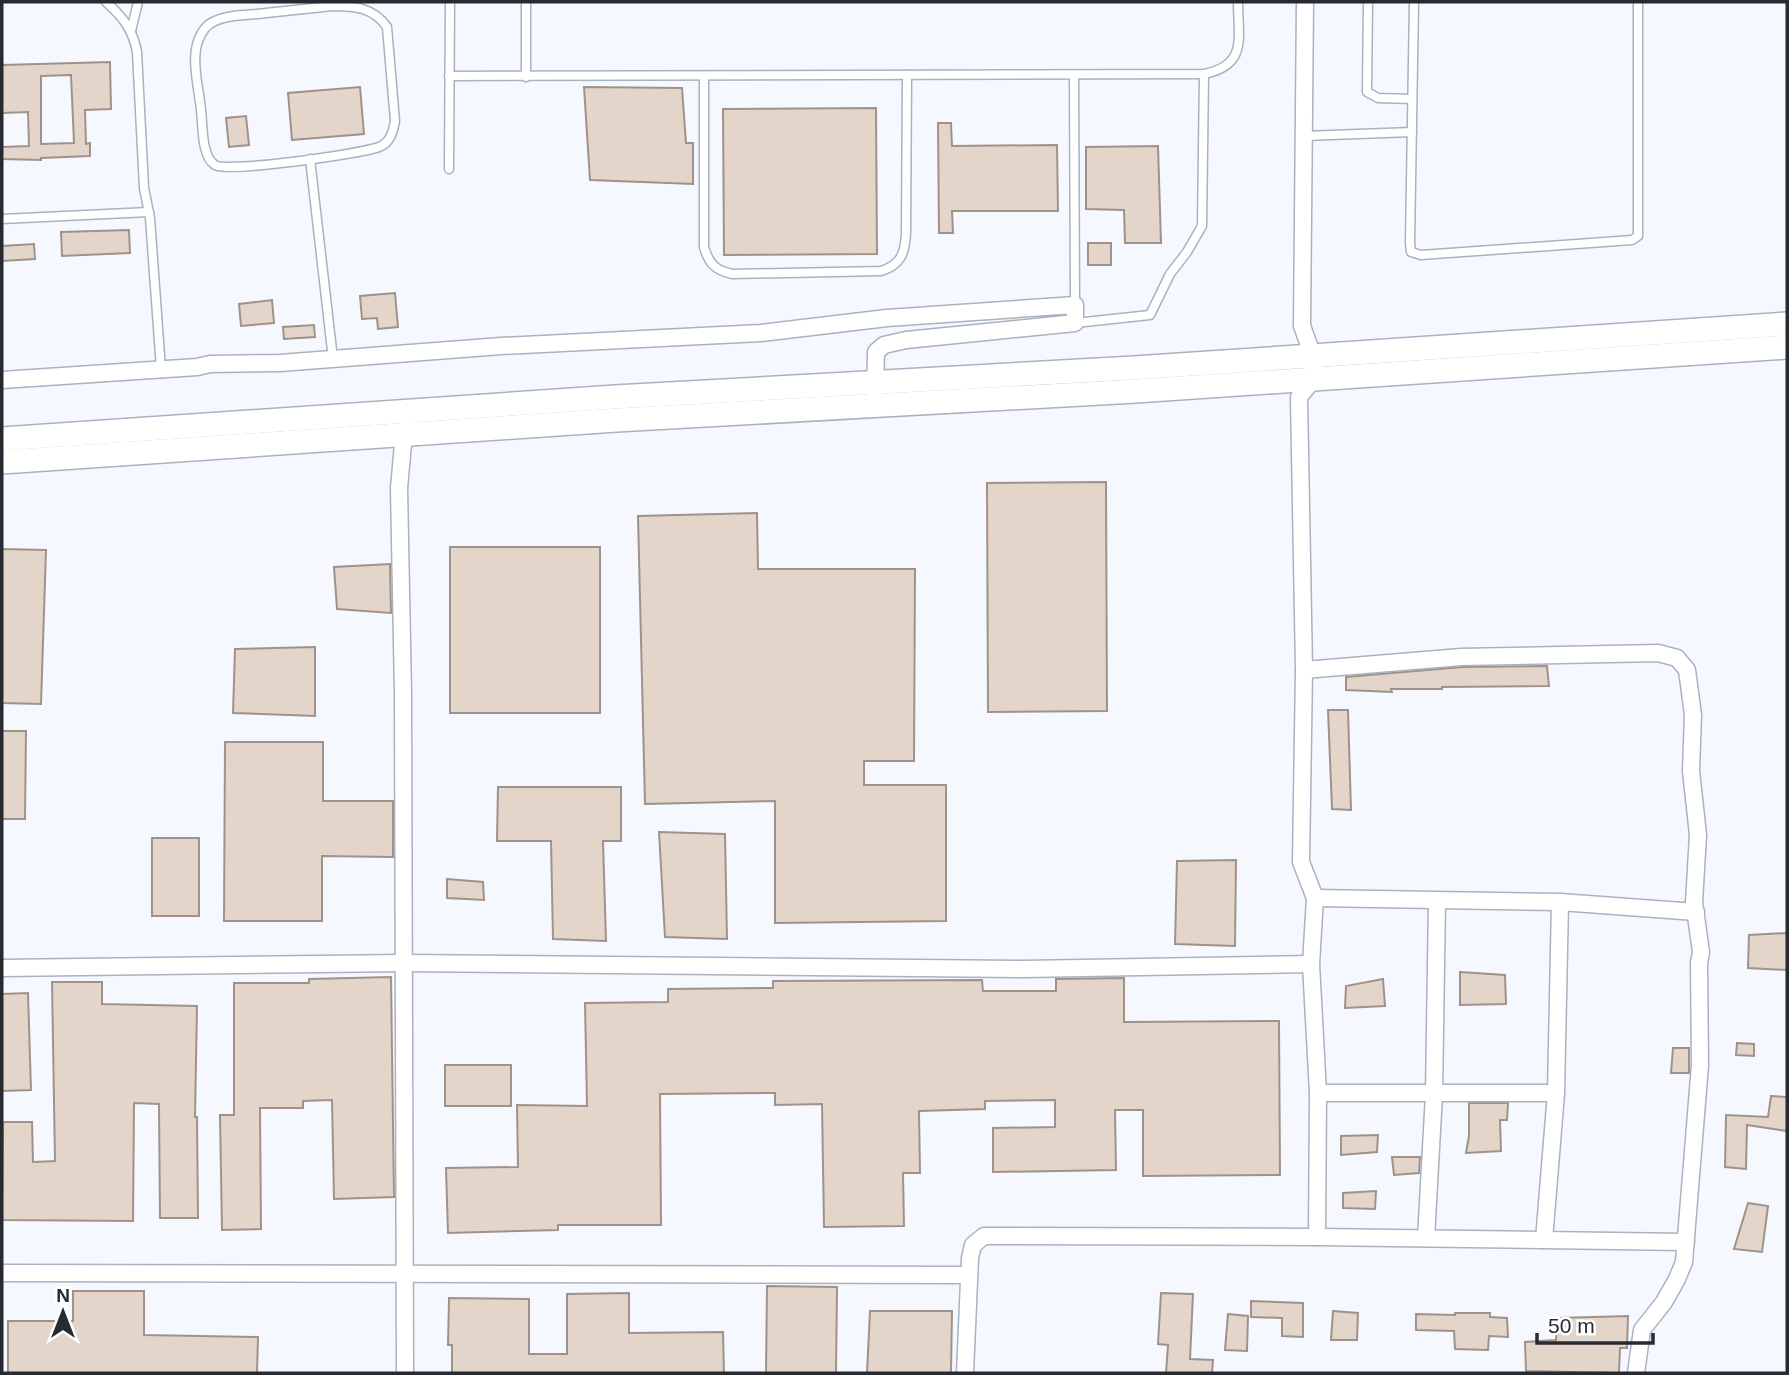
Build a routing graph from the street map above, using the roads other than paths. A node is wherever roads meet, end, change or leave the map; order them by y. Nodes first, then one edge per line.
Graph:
1 (106, 2) edge
2 (138, 2) edge
3 (450, 2) edge
4 (526, 2) edge
5 (1238, 2) edge
6 (1305, 2) edge
7 (1368, 2) edge
8 (1414, 2) edge
9 (1639, 2) edge
10 (131, 31) junction
11 (1204, 74) junction
12 (907, 75) junction
13 (1074, 75) junction
14 (449, 76) junction
15 (704, 76) junction
16 (526, 77) junction
17 (1412, 99) junction
18 (1412, 132) junction
19 (1304, 136) junction
20 (310, 159) junction
21 (449, 169) dead end
22 (149, 212) junction
23 (2, 219) edge
24 (1074, 305) junction
25 (1075, 323) junction
26 (1787, 324) edge
27 (1787, 347) edge
28 (332, 359) junction
29 (1314, 367) junction
30 (161, 369) junction
31 (2, 380) edge
32 (875, 394) junction
33 (407, 423) junction
34 (2, 439) edge
35 (2, 462) edge
36 (1304, 670) junction
37 (1315, 898) junction
38 (1437, 901) junction
39 (1560, 902) junction
40 (1696, 912) junction
41 (405, 963) junction
42 (1311, 964) junction
43 (2, 968) edge
44 (1318, 1093) junction
45 (1556, 1093) junction
46 (1434, 1094) junction
47 (1317, 1237) junction
48 (1426, 1238) junction
49 (1544, 1240) junction
50 (1686, 1242) junction
51 (2, 1273) edge
52 (406, 1273) junction
53 (970, 1275) junction
54 (405, 1373) edge
55 (965, 1373) edge
56 (1636, 1373) edge

1 - 10 lane
2 - 10 lane
3 - 14 lane
4 - 16 lane
5 - 11 lane
6 - 19 street
7 - 17 lane
8 - 17 lane
9 - 18 lane
10 - 22 lane
11 - 13 lane
11 - 25 lane
12 - 13 lane
12 - 15 lane
12 - 15 lane
13 - 24 lane
14 - 16 lane
14 - 21 lane
15 - 16 lane
17 - 18 lane
18 - 19 lane
19 - 29 street
20 - 20 lane
20 - 28 lane
22 - 23 lane
22 - 30 lane
24 - 25 street
24 - 28 street
25 - 32 street
26 - 29 main road
27 - 29 main road
28 - 30 street
29 - 32 main road
29 - 36 street
30 - 31 street
32 - 33 main road
33 - 34 main road
33 - 35 main road
33 - 41 street
36 - 37 street
36 - 40 street
37 - 38 street
37 - 42 street
38 - 39 street
38 - 46 street
39 - 40 street
39 - 45 street
40 - 50 street
41 - 42 street
41 - 43 street
41 - 52 street
42 - 44 street
44 - 46 street
44 - 47 street
45 - 46 street
45 - 49 street
46 - 48 street
47 - 48 street
47 - 53 street
48 - 49 street
49 - 50 street
50 - 56 street
51 - 52 street
52 - 53 street
52 - 54 street
53 - 55 street

